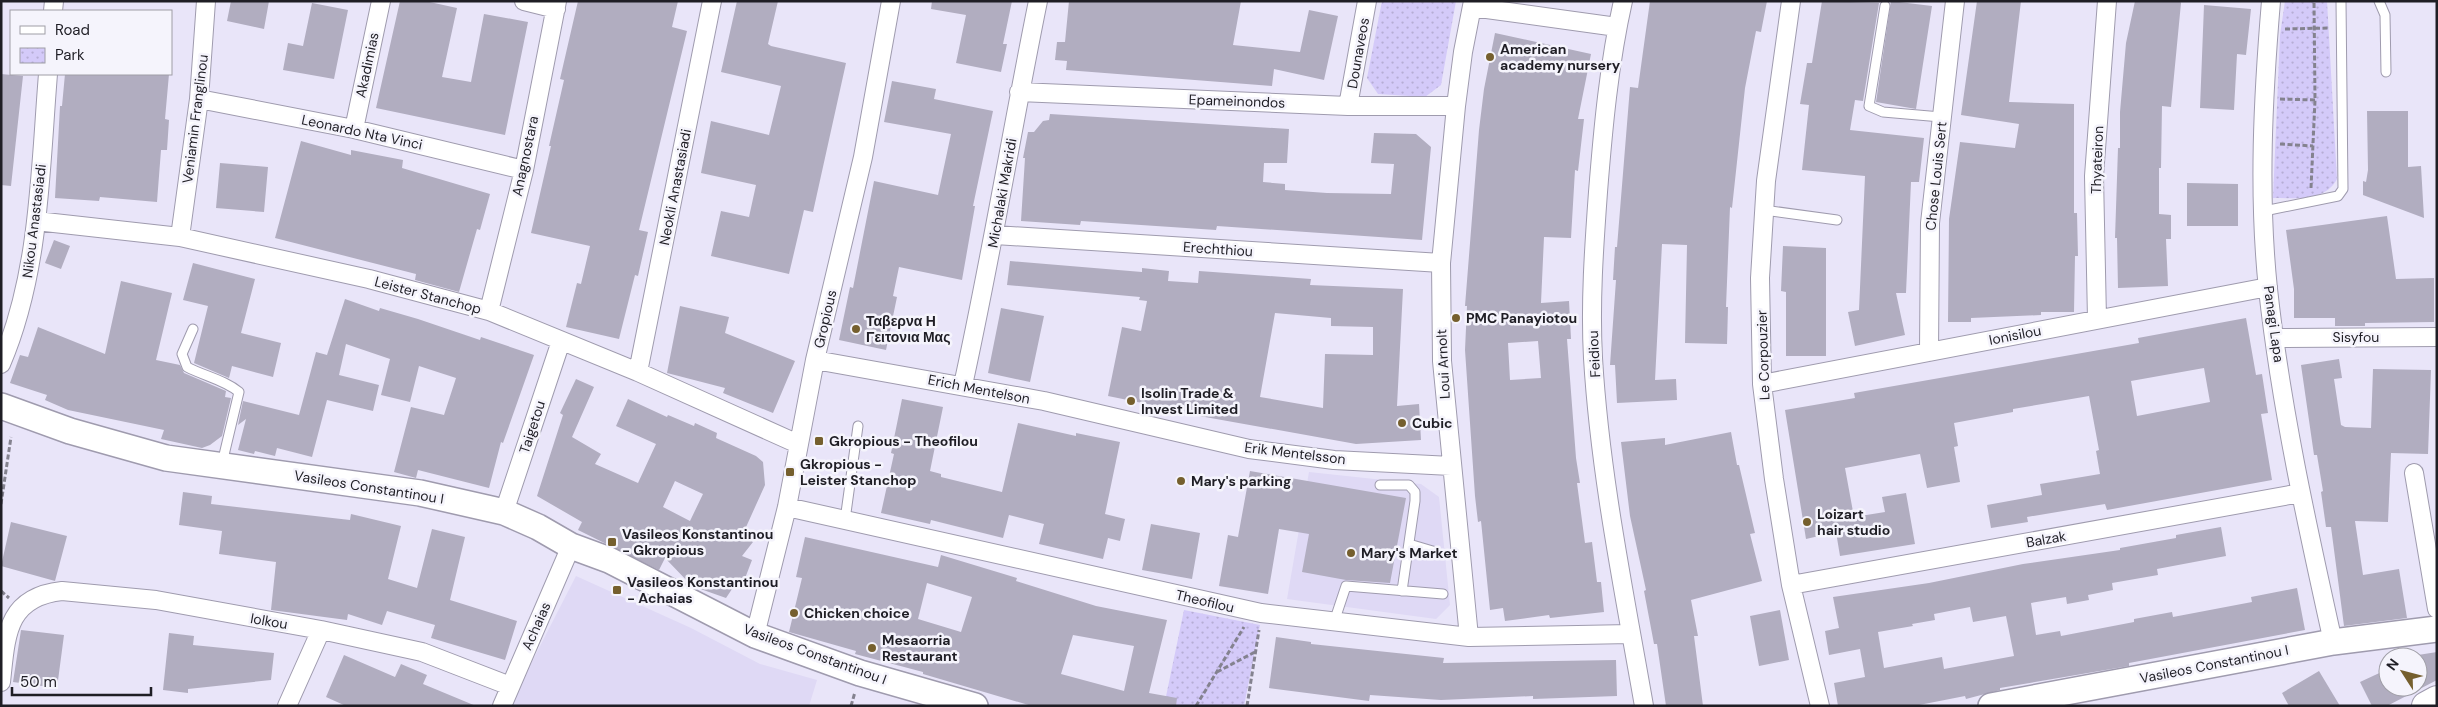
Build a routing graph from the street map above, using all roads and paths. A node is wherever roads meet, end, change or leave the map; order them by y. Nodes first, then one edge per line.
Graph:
1 (206, 1) edge
2 (381, 1) edge
3 (524, 1) edge
4 (712, 1) edge
5 (891, 1) edge
6 (1038, 1) edge
7 (1367, 1) edge
8 (1623, 1) edge
9 (1791, 1) edge
10 (1955, 1) edge
11 (2107, 1) edge
12 (2271, 1) edge
13 (2314, 1) edge
14 (2341, 1) edge
15 (2379, 1) edge
16 (1473, 4) edge
17 (557, 5) edge
18 (1885, 6) dead end
19 (1617, 27) junction
20 (2314, 28) junction
21 (2342, 28) junction
22 (2269, 29) junction
23 (2386, 72) dead end
24 (48, 75) edge
25 (1019, 92) junction
26 (2264, 98) junction
27 (199, 99) junction
28 (2315, 100) junction
29 (1348, 106) junction
30 (1456, 106) junction
31 (1941, 117) junction
32 (354, 129) junction
33 (2262, 142) junction
34 (2313, 146) junction
35 (524, 170) junction
36 (2311, 201) junction
37 (1764, 210) junction
38 (2264, 211) junction
39 (1837, 220) dead end
40 (36, 222) junction
41 (995, 235) junction
42 (180, 237) junction
43 (1440, 262) junction
44 (2268, 287) junction
45 (489, 311) junction
46 (2097, 319) junction
47 (193, 329) dead end
48 (2437, 337) edge
49 (2274, 338) junction
50 (561, 341) junction
51 (1929, 352) junction
52 (815, 360) junction
53 (1, 364) edge
54 (638, 372) junction
55 (1762, 384) junction
56 (963, 385) junction
57 (1, 406) edge
58 (1142, 424) joint
59 (858, 426) dead end
60 (11, 437) dead end
61 (798, 444) junction
62 (225, 466) junction
63 (1450, 466) junction
64 (2414, 473) dead end
65 (1380, 486) dead end
66 (2301, 493) junction
67 (1, 504) edge
68 (787, 507) junction
69 (504, 512) junction
70 (845, 520) junction
71 (1409, 544) junction
72 (571, 546) junction
73 (1436, 552) dead end
74 (2433, 560) edge
75 (1791, 585) junction
76 (1402, 591) junction
77 (1443, 594) dead end
78 (2437, 609) edge
79 (1255, 617) junction
80 (1334, 622) junction
81 (2437, 628) edge
82 (321, 630) junction
83 (1631, 634) junction
84 (755, 635) junction
85 (1469, 637) junction
86 (2332, 642) junction
87 (1255, 652) junction
88 (1216, 672) junction
89 (1, 682) edge
90 (510, 686) junction
91 (2437, 700) edge
92 (287, 706) edge
93 (502, 706) edge
94 (975, 706) edge
95 (1196, 706) edge
96 (1247, 706) edge
97 (1644, 706) edge
98 (1820, 706) edge
99 (1991, 706) edge
100 (2426, 706) edge

1 - 27 street, Veniamin Franglinou
2 - 32 street, Akadimias
3 - 17 street
4 - 54 street, Neokli Anastasiadi
5 - 52 street, Gropious
6 - 25 street, Michalaki Makridi
7 - 29 street, Dounaveos
8 - 19 street, Feidiou
9 - 37 street, Le Corpouzier
10 - 31 street, Chose Louis Sert
11 - 46 street, Thyateiron
12 - 22 street, Panagi Lapa
13 - 20 path
14 - 21 lane
15 - 23 lane
16 - 19 street
16 - 30 street, Loui Arnolt
17 - 35 street, Anagnostara
18 - 31 lane
19 - 83 street, Feidiou
20 - 21 path
20 - 22 path
20 - 28 path
21 - 36 lane
22 - 26 street, Panagi Lapa
24 - 40 street, Nikou Anastasiadi
25 - 29 street, Epameinondos
25 - 41 street, Michalaki Makridi
26 - 28 path
26 - 33 street, Panagi Lapa
27 - 32 street, Leonardo Nta Vinci
27 - 42 street, Veniamin Franglinou
28 - 34 path
29 - 30 street, Epameinondos
30 - 43 street, Loui Arnolt
31 - 51 street, Chose Louis Sert
32 - 35 street, Leonardo Nta Vinci
33 - 34 path
33 - 38 street, Panagi Lapa
34 - 36 path
35 - 45 street, Anagnostara
36 - 38 lane
37 - 39 lane
37 - 55 street, Le Corpouzier
38 - 44 street, Panagi Lapa
40 - 42 street, Leister Stanchop
40 - 53 street, Nikou Anastasiadi
41 - 43 street, Erechthiou
41 - 56 street, Michalaki Makridi
42 - 45 street, Leister Stanchop
43 - 63 street, Loui Arnolt
44 - 46 street, Ionisilou
44 - 49 street, Panagi Lapa
45 - 50 street, Leister Stanchop
46 - 51 street, Ionisilou
47 - 62 lane
48 - 49 street, Sisyfou
49 - 66 street, Panagi Lapa
50 - 54 street, Leister Stanchop
50 - 69 street, Taigetou
51 - 55 street, Ionisilou
52 - 56 street, Erich Mentelson
52 - 61 street, Gropious
54 - 61 street, Leister Stanchop
55 - 75 street, Le Corpouzier
56 - 58 street, Erich Mentelson
57 - 62 main road, Vasileos Constantinou I
58 - 63 street, Erik Mentelsson
59 - 70 lane
60 - 67 path
61 - 68 street, Gropious
62 - 69 main road, Vasileos Constantinou I
63 - 85 street, Loui Arnolt
64 - 74 street
65 - 71 lane
66 - 75 street, Balzak
66 - 86 street, Panagi Lapa
68 - 70 street, Theofilou
68 - 84 street, Gropious
69 - 72 main road, Vasileos Constantinou I
70 - 79 street, Theofilou
71 - 73 lane
71 - 76 lane
72 - 84 main road, Vasileos Constantinou I
72 - 90 street, Achaias
74 - 78 street
75 - 98 street, Le Corpouzier
76 - 77 lane
76 - 80 lane
79 - 80 street, Theofilou
79 - 87 path
79 - 88 path
80 - 85 street, Theofilou
81 - 86 main road, Vasileos Constantinou I
82 - 89 street, Iolkou
82 - 90 street, Iolkou
82 - 92 street
83 - 85 street, Theofilou
83 - 97 street, Feidiou
84 - 94 main road, Vasileos Constantinou I
86 - 99 main road, Vasileos Constantinou I
87 - 88 path
87 - 96 path
88 - 95 path
90 - 93 street, Achaias
91 - 100 main road

